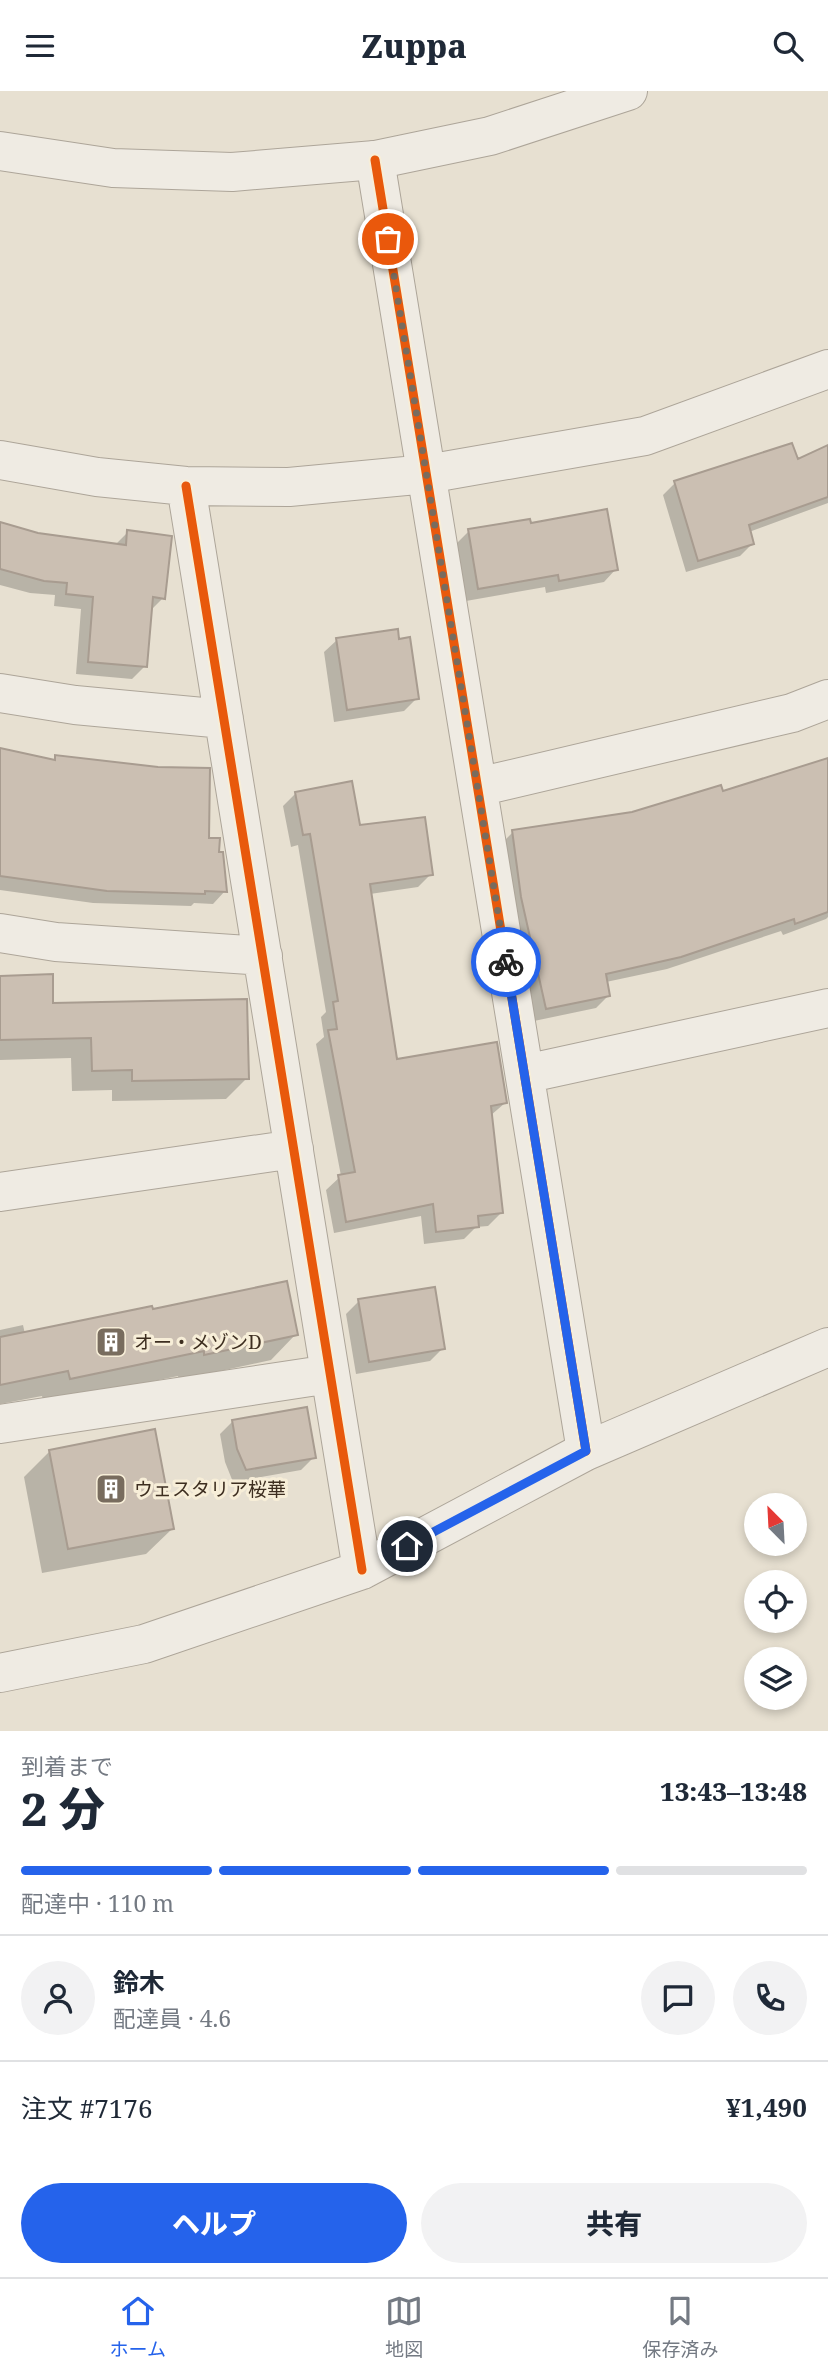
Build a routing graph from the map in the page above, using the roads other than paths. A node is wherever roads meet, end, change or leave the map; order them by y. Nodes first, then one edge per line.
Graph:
1 (628, 91) edge
2 (0, 151) edge
3 (375, 160) junction
4 (828, 369) edge
5 (0, 460) edge
6 (426, 474) junction
7 (187, 486) junction
8 (0, 693) edge
9 (828, 699) edge
10 (224, 719) junction
11 (478, 787) junction
12 (0, 933) edge
13 (263, 956) junction
14 (828, 1008) edge
15 (524, 1074) junction
16 (294, 1149) junction
17 (0, 1192) edge
18 (828, 1347) edge
19 (330, 1374) junction
20 (0, 1424) edge
21 (586, 1451) junction
22 (362, 1570) junction
23 (0, 1673) edge

1 - 3 street
2 - 3 street
3 - 6 street
4 - 6 street
5 - 7 street
6 - 7 street
6 - 11 street
7 - 10 street
8 - 10 street
9 - 11 street
10 - 13 street
11 - 15 street
12 - 13 street
13 - 16 street
14 - 15 street
15 - 21 street
16 - 17 street
16 - 19 street
18 - 21 street
19 - 20 street
19 - 22 street
21 - 22 street
22 - 23 street

